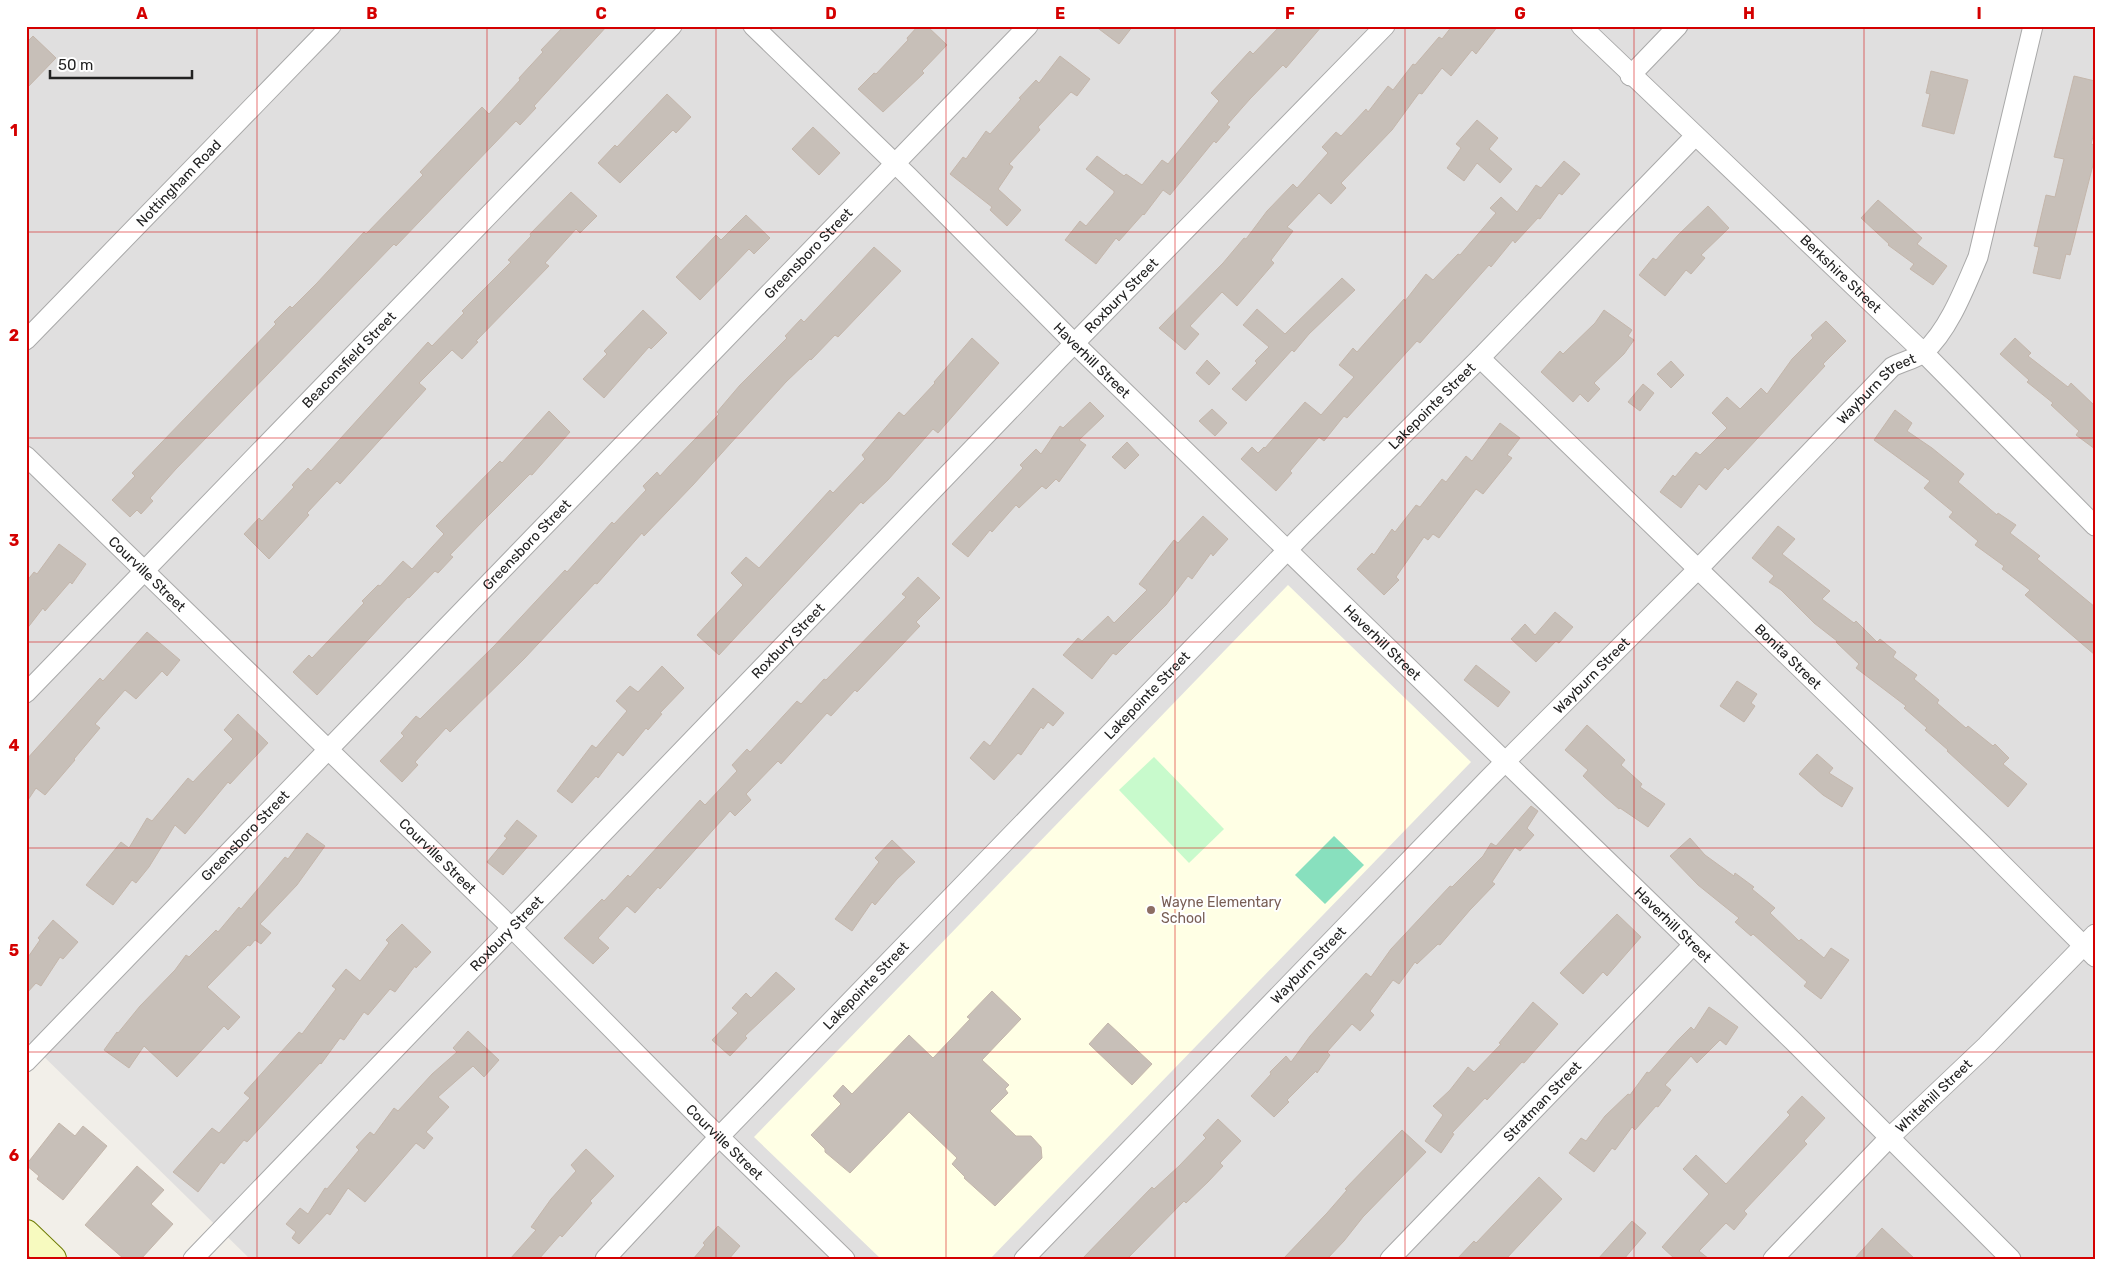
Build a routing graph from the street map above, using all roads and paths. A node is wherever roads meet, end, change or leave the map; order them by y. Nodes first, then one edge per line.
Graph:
1 (331, 26) edge
2 (672, 26) edge
3 (753, 26) edge
4 (1028, 26) edge
5 (1385, 26) edge
6 (1581, 26) edge
7 (1678, 26) edge
8 (2033, 26) edge
9 (1630, 76) junction
10 (1695, 136) junction
11 (896, 164) junction
12 (26, 340) edge
13 (1075, 344) junction
14 (1923, 352) junction
15 (1480, 358) junction
16 (26, 456) edge
17 (2095, 526) edge
18 (1287, 550) junction
19 (1698, 569) junction
20 (144, 571) junction
21 (26, 693) edge
22 (328, 750) junction
23 (1505, 762) junction
24 (513, 929) junction
25 (1693, 945) junction
26 (2091, 945) edge
27 (26, 1062) edge
28 (719, 1137) junction
29 (1889, 1138) junction
30 (193, 1259) edge
31 (605, 1259) edge
32 (845, 1259) edge
33 (1024, 1259) edge
34 (1390, 1259) edge
35 (1773, 1259) edge
36 (2011, 1259) edge

1 - 12 street, Nottingham Road
2 - 20 street, Beaconsfield Street
3 - 11 street, Haverhill Street
4 - 11 street, Greensboro Street
5 - 13 street, Roxbury Street
6 - 9 street, Berkshire Street
7 - 9 street
8 - 14 street, Wayburn Street
9 - 10 street, Berkshire Street
10 - 14 street, Berkshire Street
10 - 15 street, Lakepointe Street
11 - 13 street, Haverhill Street
11 - 22 street, Greensboro Street
13 - 18 street, Haverhill Street
13 - 24 street, Roxbury Street
14 - 17 street, Berkshire Street
14 - 19 street, Wayburn Street
15 - 18 street, Lakepointe Street
15 - 19 street, Bonita Street
16 - 20 street, Courville Street
18 - 23 street, Haverhill Street
18 - 28 street, Lakepointe Street
19 - 23 street, Wayburn Street
19 - 26 street, Bonita Street
20 - 21 street, Beaconsfield Street
20 - 22 street, Courville Street
22 - 24 street, Courville Street
22 - 27 street, Greensboro Street
23 - 25 street, Haverhill Street
23 - 33 street, Wayburn Street
24 - 28 street, Courville Street
24 - 30 street, Roxbury Street
25 - 29 street, Haverhill Street
25 - 34 street, Stratman Street
26 - 29 street, Whitehill Street
28 - 31 street, Lakepointe Street
28 - 32 street, Courville Street
29 - 35 street, Whitehill Street
29 - 36 street, Haverhill Street

